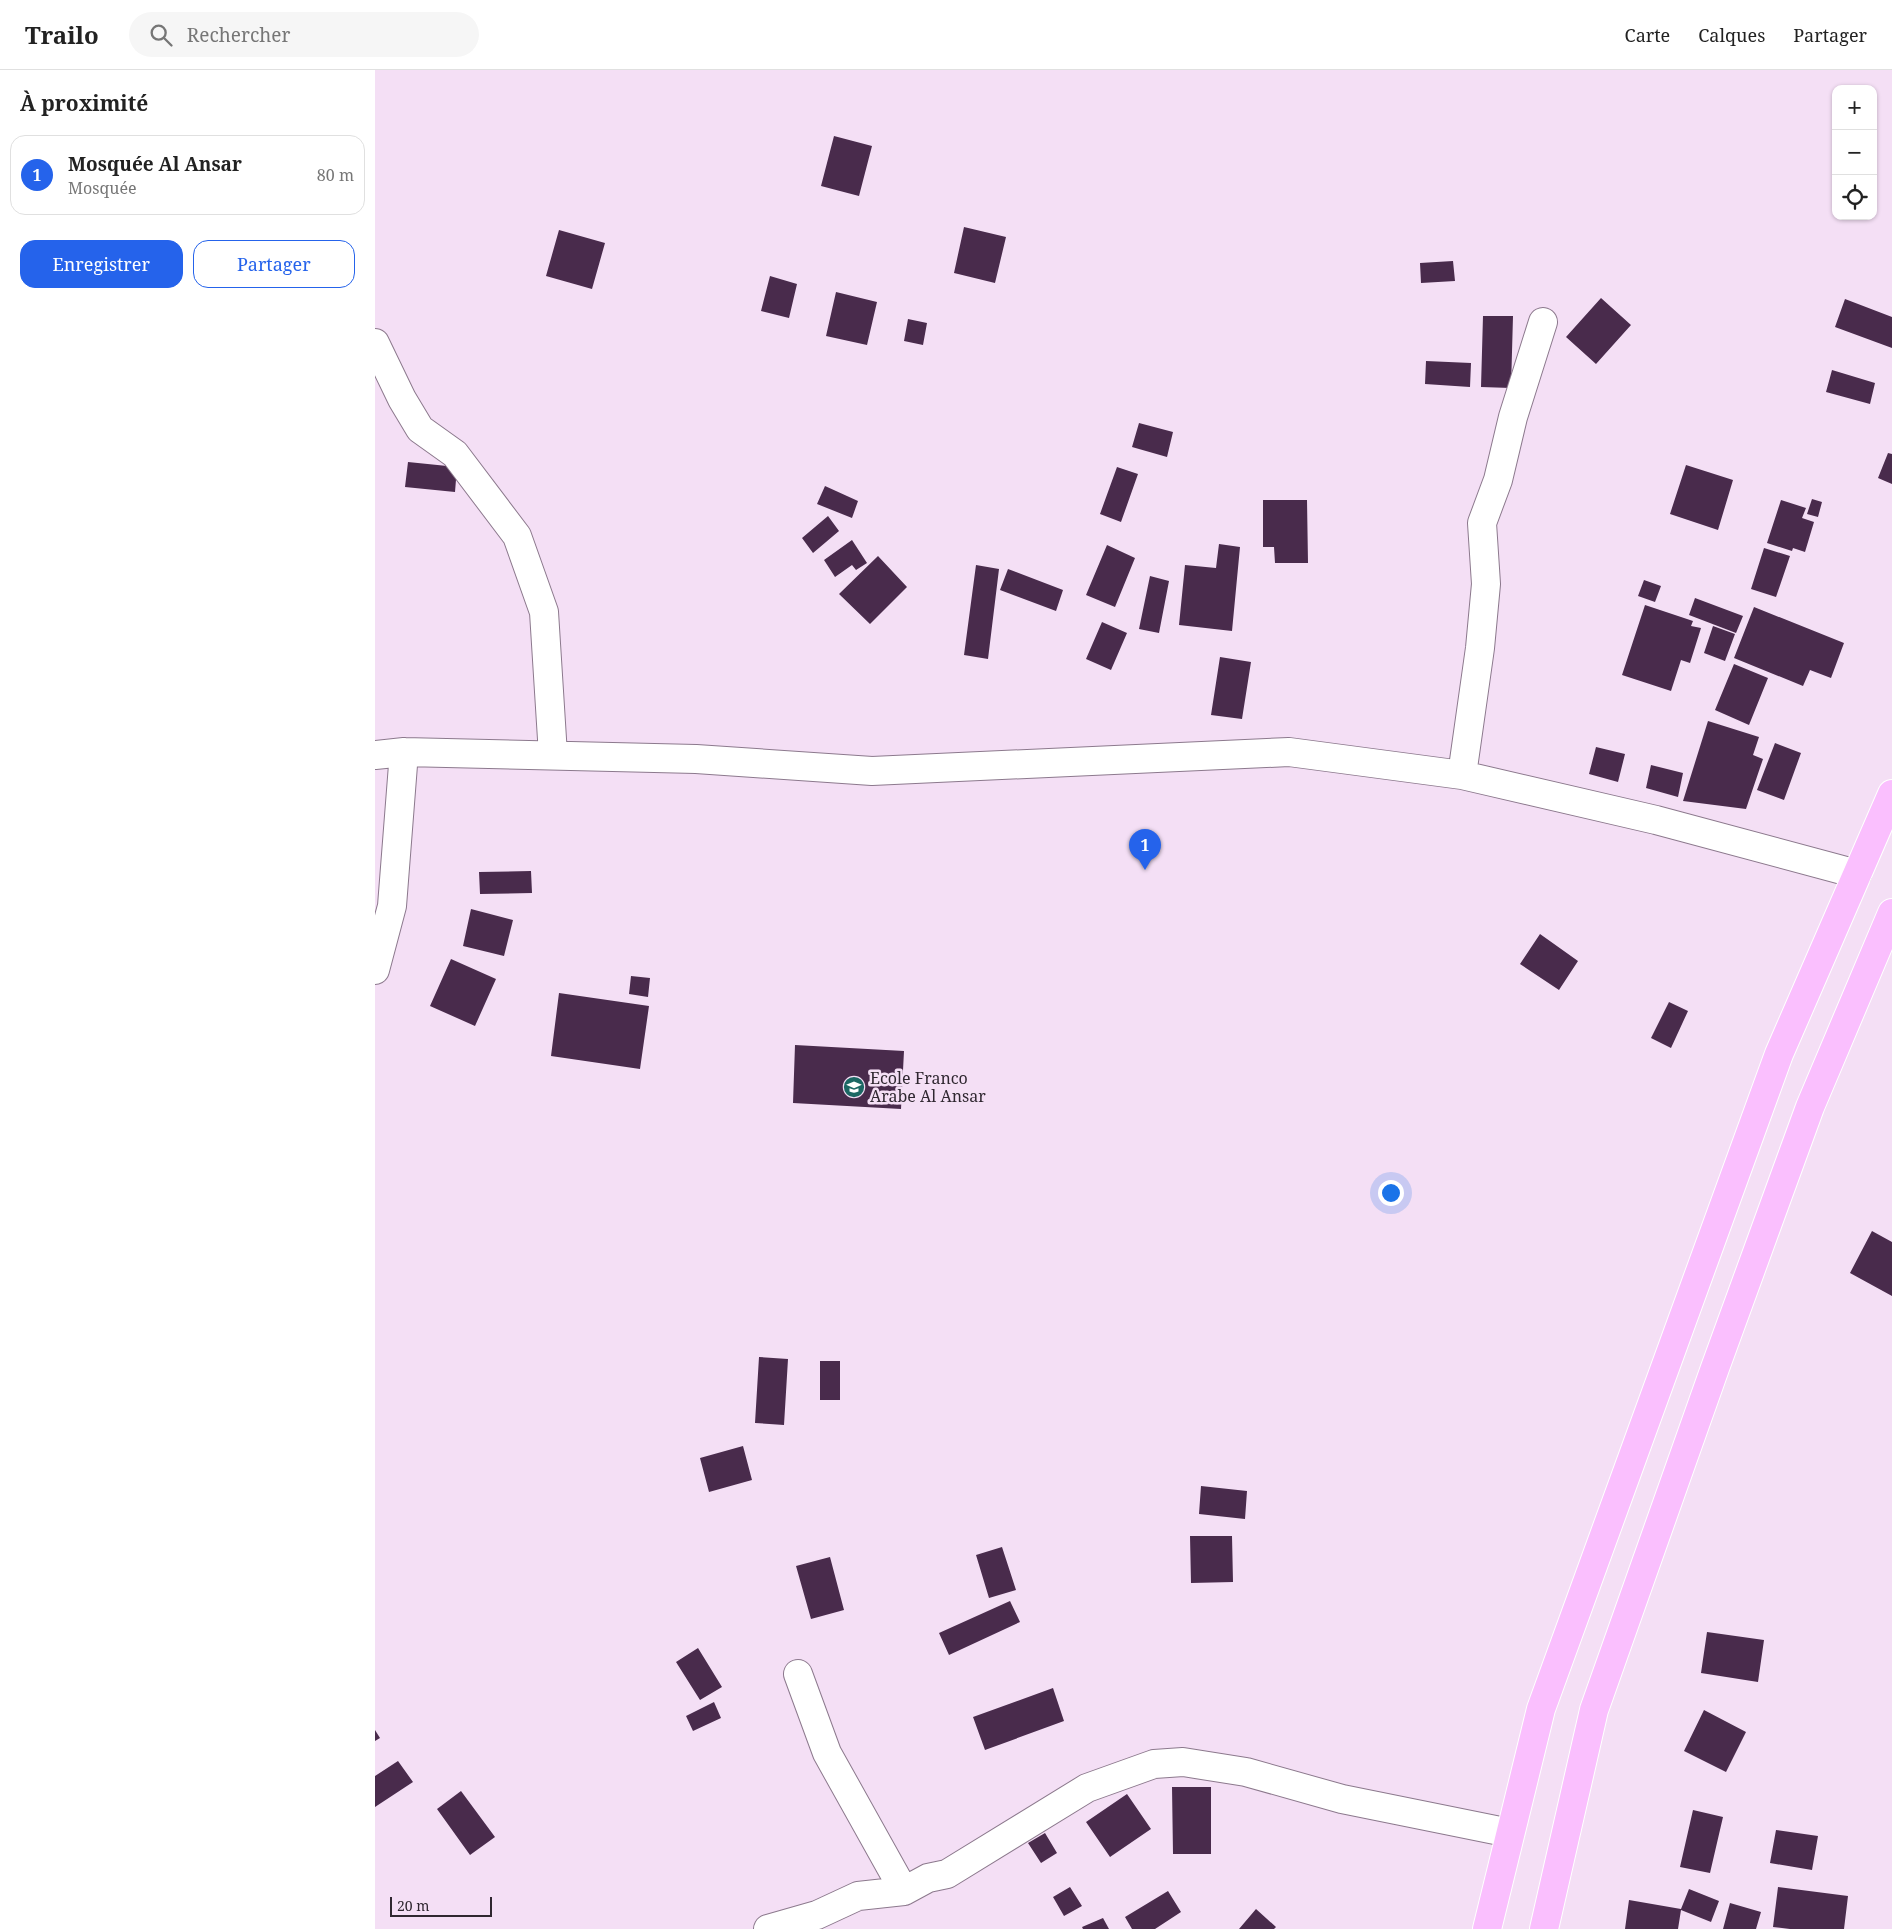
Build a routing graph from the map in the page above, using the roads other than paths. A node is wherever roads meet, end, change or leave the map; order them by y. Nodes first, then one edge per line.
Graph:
1 (1543, 322) dead end
2 (375, 343) edge
3 (403, 752) junction
4 (375, 754) edge
5 (553, 755) junction
6 (1462, 776) junction
7 (1892, 794) edge
8 (1857, 874) junction
9 (1889, 927) edge
10 (375, 970) edge
11 (798, 1674) dead end
12 (1511, 1833) junction
13 (904, 1891) junction
14 (768, 1929) edge
15 (1487, 1929) edge
16 (1544, 1929) edge

1 - 6 street
2 - 5 street
3 - 4 street
3 - 5 street
3 - 10 street
5 - 6 street
6 - 8 street
7 - 8 main road
8 - 12 main road
9 - 16 main road
11 - 13 street
12 - 13 street
12 - 15 main road
13 - 14 street

